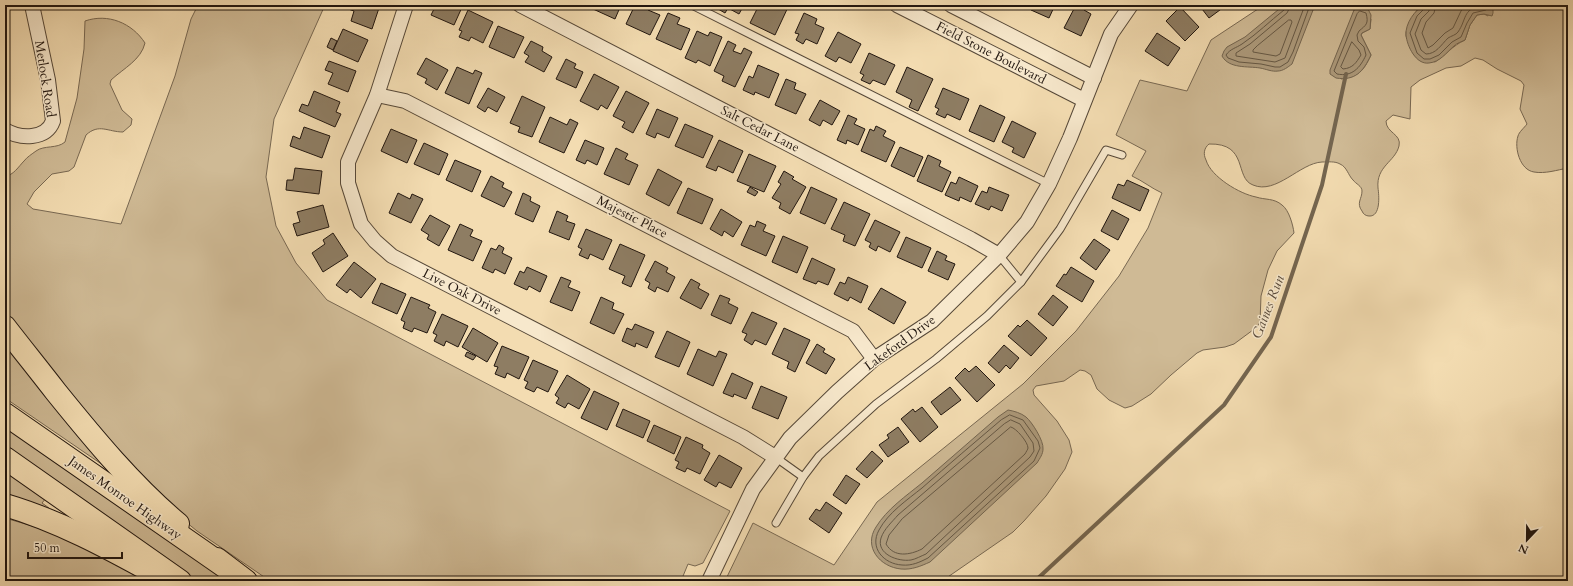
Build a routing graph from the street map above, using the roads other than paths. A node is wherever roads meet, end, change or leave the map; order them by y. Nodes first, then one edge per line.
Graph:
1 (32, 5) edge
2 (406, 5) edge
3 (520, 5) edge
4 (692, 5) edge
5 (897, 5) edge
6 (951, 5) edge
7 (1128, 6) edge
8 (1094, 78) junction
9 (377, 95) junction
10 (1084, 100) junction
11 (5, 130) edge
12 (1122, 156) dead end
13 (1049, 184) junction
14 (998, 255) junction
15 (1021, 282) junction
16 (5, 327) edge
17 (874, 359) junction
18 (5, 414) edge
19 (775, 457) junction
20 (5, 458) edge
21 (803, 477) junction
22 (5, 505) edge
23 (776, 523) dead end
24 (238, 576) edge
25 (170, 581) edge
26 (180, 581) edge
27 (709, 581) edge

1 - 11 street, Metlock Road
2 - 9 street, Live Oak Drive
3 - 14 street, Salt Cedar Lane
4 - 13 lane
5 - 10 street, Field Stone Boulevard
6 - 8 street, Field Stone Boulevard
7 - 8 street, Lakeford Drive
8 - 10 street, Lakeford Drive
9 - 17 street, Majestic Place
9 - 19 street, Live Oak Drive
10 - 13 street, Lakeford Drive
12 - 15 lane
13 - 14 street, Lakeford Drive
14 - 15 lane
14 - 17 street, Lakeford Drive
15 - 21 lane
16 - 24 highway
17 - 19 street, Lakeford Drive
18 - 24 highway, James Monroe Highway
19 - 21 lane
19 - 27 street, Lakeford Drive
20 - 26 highway
21 - 23 lane
22 - 25 highway

